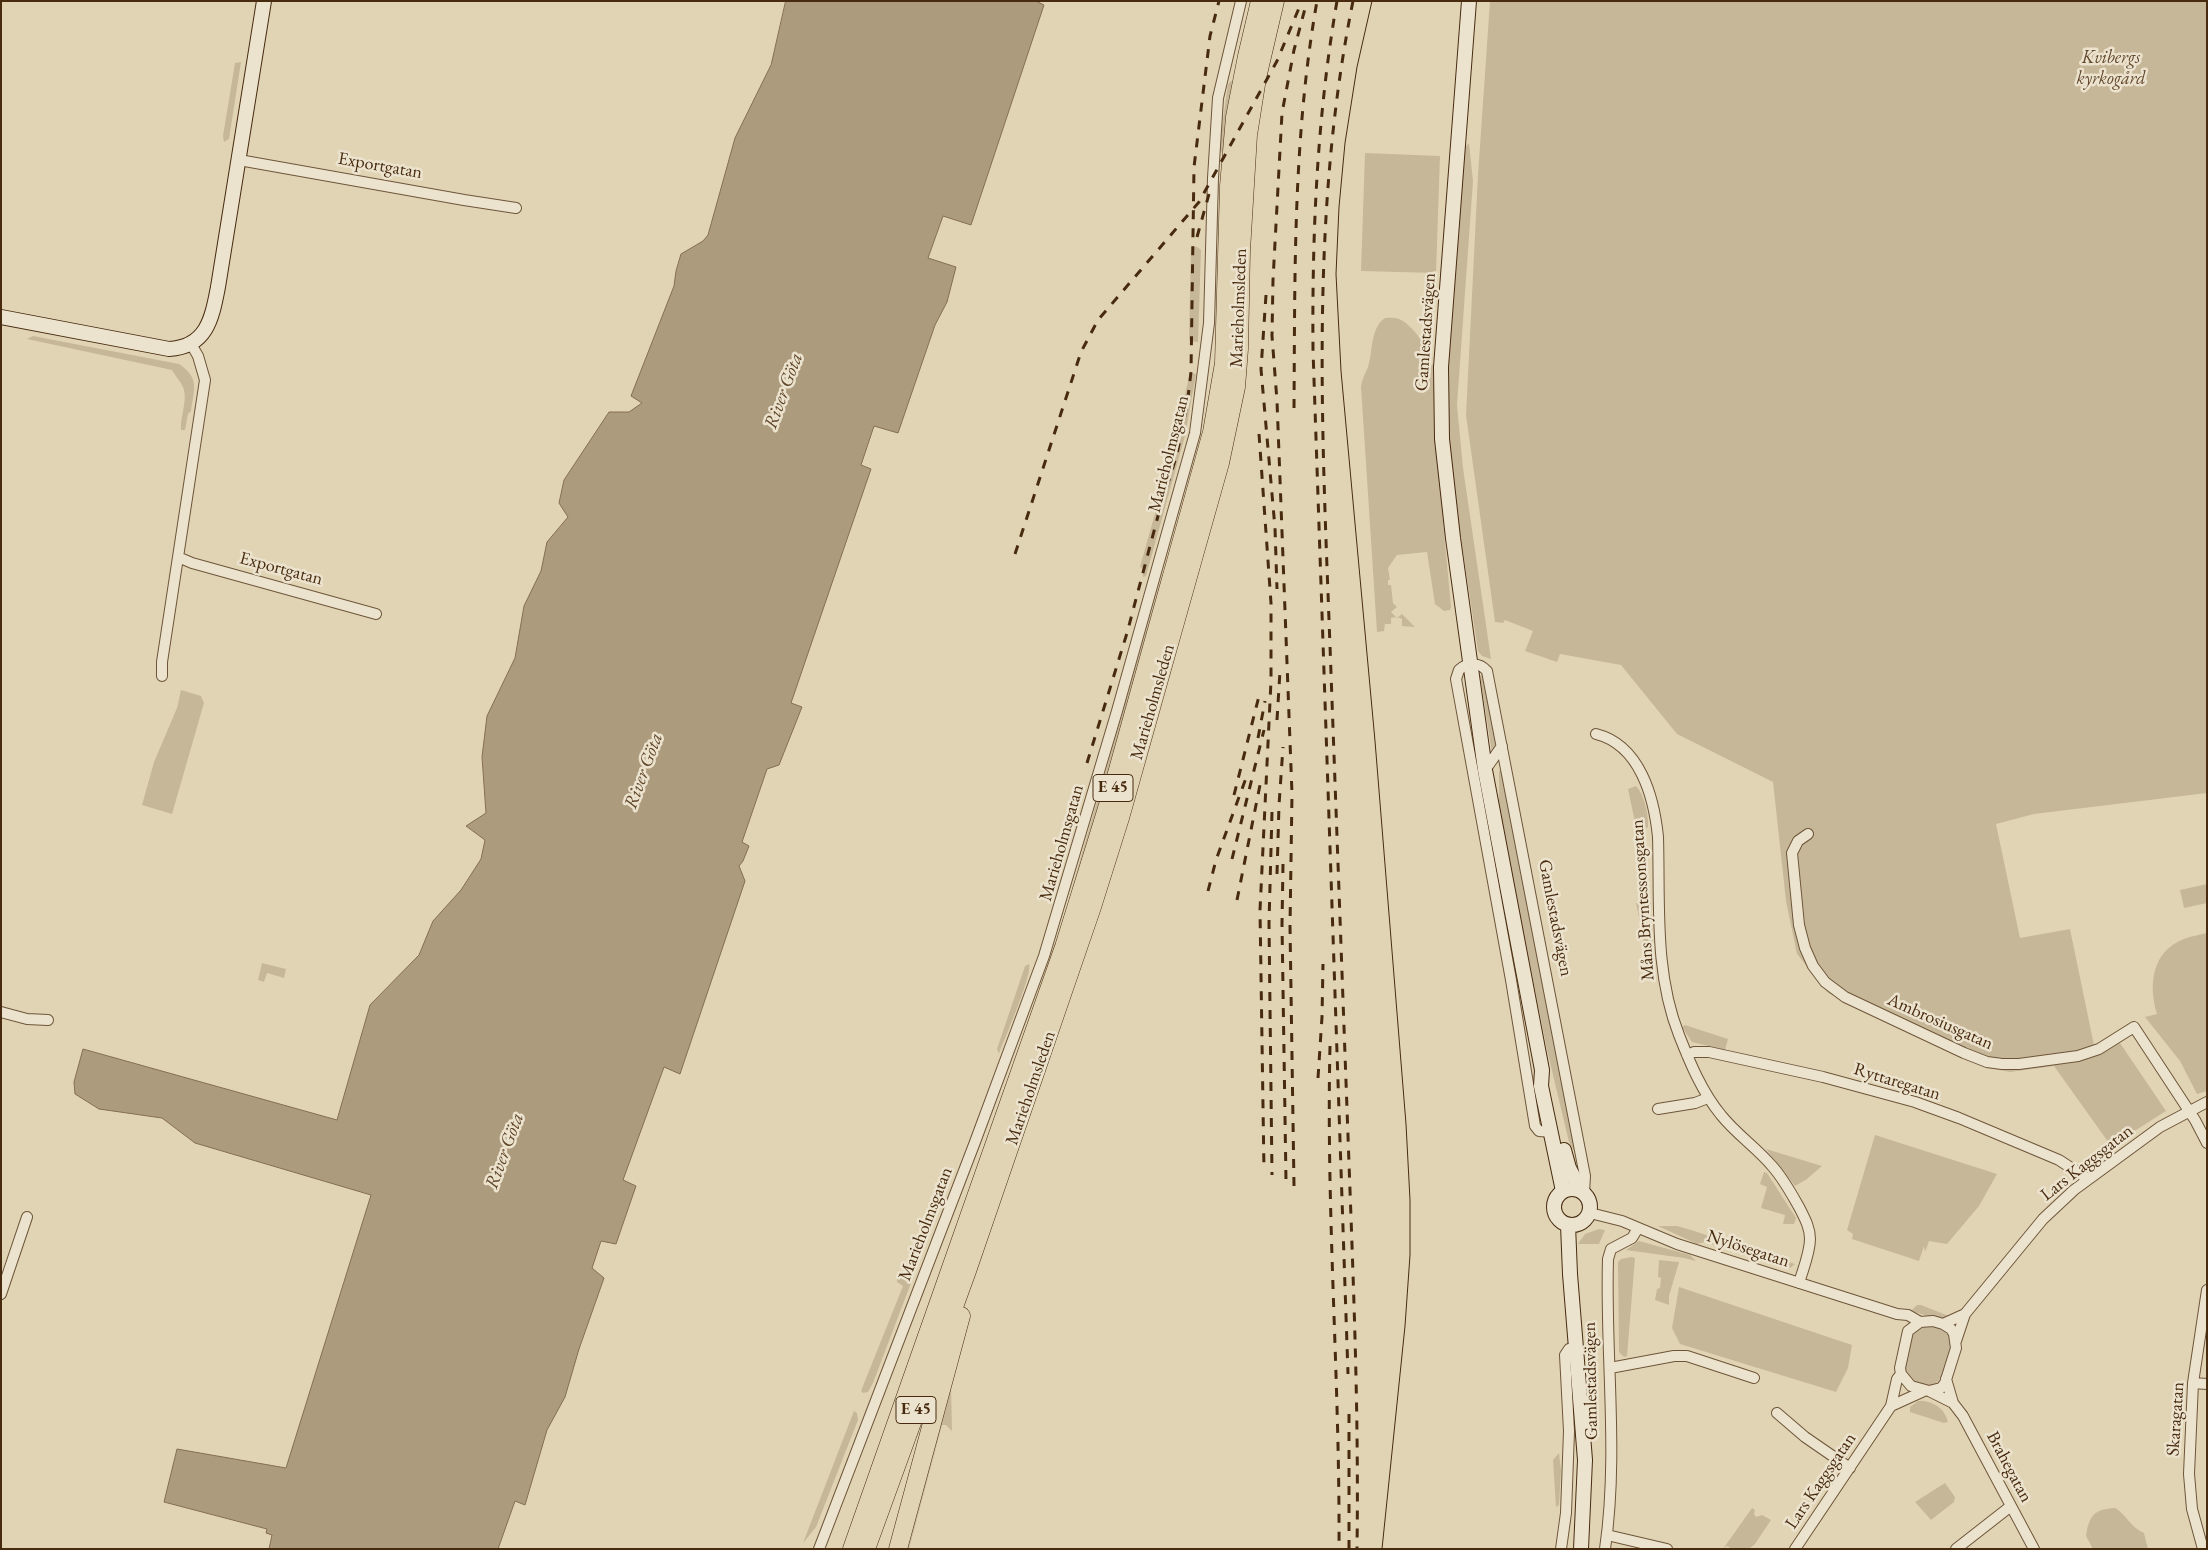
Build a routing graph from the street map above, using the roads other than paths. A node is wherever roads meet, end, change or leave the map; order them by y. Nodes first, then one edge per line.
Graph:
1 (264, 1) edge
2 (1241, 1) edge
3 (1260, 1) edge
4 (1275, 1) edge
5 (1469, 1) edge
6 (239, 160) junction
7 (516, 208) dead end
8 (1, 317) edge
9 (191, 344) junction
10 (178, 557) junction
11 (376, 614) dead end
12 (1470, 664) junction
13 (162, 676) dead end
14 (1596, 734) dead end
15 (1502, 746) junction
16 (1485, 770) junction
17 (1808, 834) dead end
18 (1, 1012) edge
19 (48, 1020) dead end
20 (1687, 1055) junction
21 (1542, 1070) junction
22 (1708, 1098) junction
23 (2207, 1102) edge
24 (1658, 1108) dead end
25 (2188, 1110) junction
26 (1552, 1132) junction
27 (2207, 1142) edge
28 (2088, 1179) junction
29 (1563, 1191) junction
30 (1582, 1192) junction
31 (1590, 1213) junction
32 (27, 1217) dead end
33 (1568, 1225) junction
34 (1638, 1228) junction
35 (966, 1271) junction
36 (1799, 1283) junction
37 (2207, 1290) edge
38 (1, 1294) edge
39 (1897, 1314) junction
40 (1965, 1314) junction
41 (1920, 1322) junction
42 (1943, 1324) junction
43 (1908, 1333) junction
44 (1956, 1341) junction
45 (1576, 1348) junction
46 (1610, 1368) junction
47 (1900, 1374) junction
48 (1754, 1378) dead end
49 (1946, 1379) junction
50 (2193, 1383) junction
51 (2207, 1384) edge
52 (1926, 1391) junction
53 (1953, 1403) junction
54 (1891, 1406) junction
55 (1777, 1413) dead end
56 (1850, 1468) junction
57 (1567, 1485) junction
58 (1584, 1485) junction
59 (2011, 1506) junction
60 (1582, 1514) junction
61 (1607, 1534) junction
62 (819, 1549) edge
63 (852, 1549) edge
64 (866, 1549) edge
65 (898, 1549) edge
66 (1562, 1549) edge
67 (1574, 1549) edge
68 (1580, 1549) edge
69 (1605, 1549) edge
70 (1667, 1549) edge
71 (1795, 1549) edge
72 (1956, 1549) edge
73 (2034, 1549) edge
74 (2204, 1549) edge

1 - 6 street
2 - 62 street, Marieholmsgatan
3 - 63 highway, Marieholmsleden / E 45
4 - 35 highway, Marieholmsleden / E 45
5 - 12 street, Gamlestadsvägen
6 - 7 street, Exportgatan
6 - 9 street
8 - 9 street
9 - 10 street
10 - 11 street, Exportgatan
10 - 13 street
12 - 15 street, Gamlestadsvägen
12 - 16 street, Gamlestadsvägen
12 - 26 street
14 - 20 street, Måns Bryntessonsgatan
15 - 16 street
15 - 30 street, Gamlestadsvägen
16 - 21 street, Gamlestadsvägen
17 - 25 street, Ambrosiusgatan
18 - 19 street
20 - 22 street, Måns Bryntessonsgatan
20 - 28 street, Ryttaregatan
21 - 26 street, Gamlestadsvägen
21 - 30 street, Gamlestadsvägen
22 - 24 street
22 - 36 street, Måns Bryntessonsgatan
23 - 25 street, Lars Kaggsgatan
25 - 27 street
25 - 28 street, Lars Kaggsgatan
26 - 29 street, Gamlestadsvägen
28 - 40 street, Lars Kaggsgatan
29 - 30 street
29 - 33 street
30 - 31 street
31 - 33 street
31 - 34 street, Nylösegatan
32 - 38 street
33 - 45 street, Gamlestadsvägen
34 - 36 street, Nylösegatan
34 - 46 street, Gamlestadsvägen
35 - 64 highway, Marieholmsleden / E 45
35 - 65 highway
36 - 39 street, Nylösegatan
37 - 50 street, Skaragatan
39 - 41 street, Nylösegatan
39 - 43 street
40 - 42 street, Lars Kaggsgatan
40 - 44 street, Lars Kaggsgatan
41 - 42 street
41 - 43 street
42 - 44 street
43 - 47 street
44 - 49 street
45 - 57 street, Gamlestadsvägen
45 - 58 street, Gamlestadsvägen
46 - 48 street
46 - 61 street, Gamlestadsvägen
47 - 52 street
47 - 54 street, Lars Kaggsgatan
49 - 52 street
49 - 53 street, Brahegatan
50 - 51 street
50 - 74 street, Skaragatan
52 - 53 street, Brahegatan
52 - 54 street
53 - 59 street, Brahegatan
54 - 56 street, Lars Kaggsgatan
55 - 56 street
56 - 71 street, Lars Kaggsgatan
57 - 58 street
57 - 66 street, Gamlestadsvägen
58 - 60 street, Gamlestadsvägen
59 - 72 street
59 - 73 street, Brahegatan
60 - 67 street, Gamlestadsvägen
60 - 68 street, Gamlestadsvägen
61 - 69 street, Gamlestadsvägen
61 - 70 street

